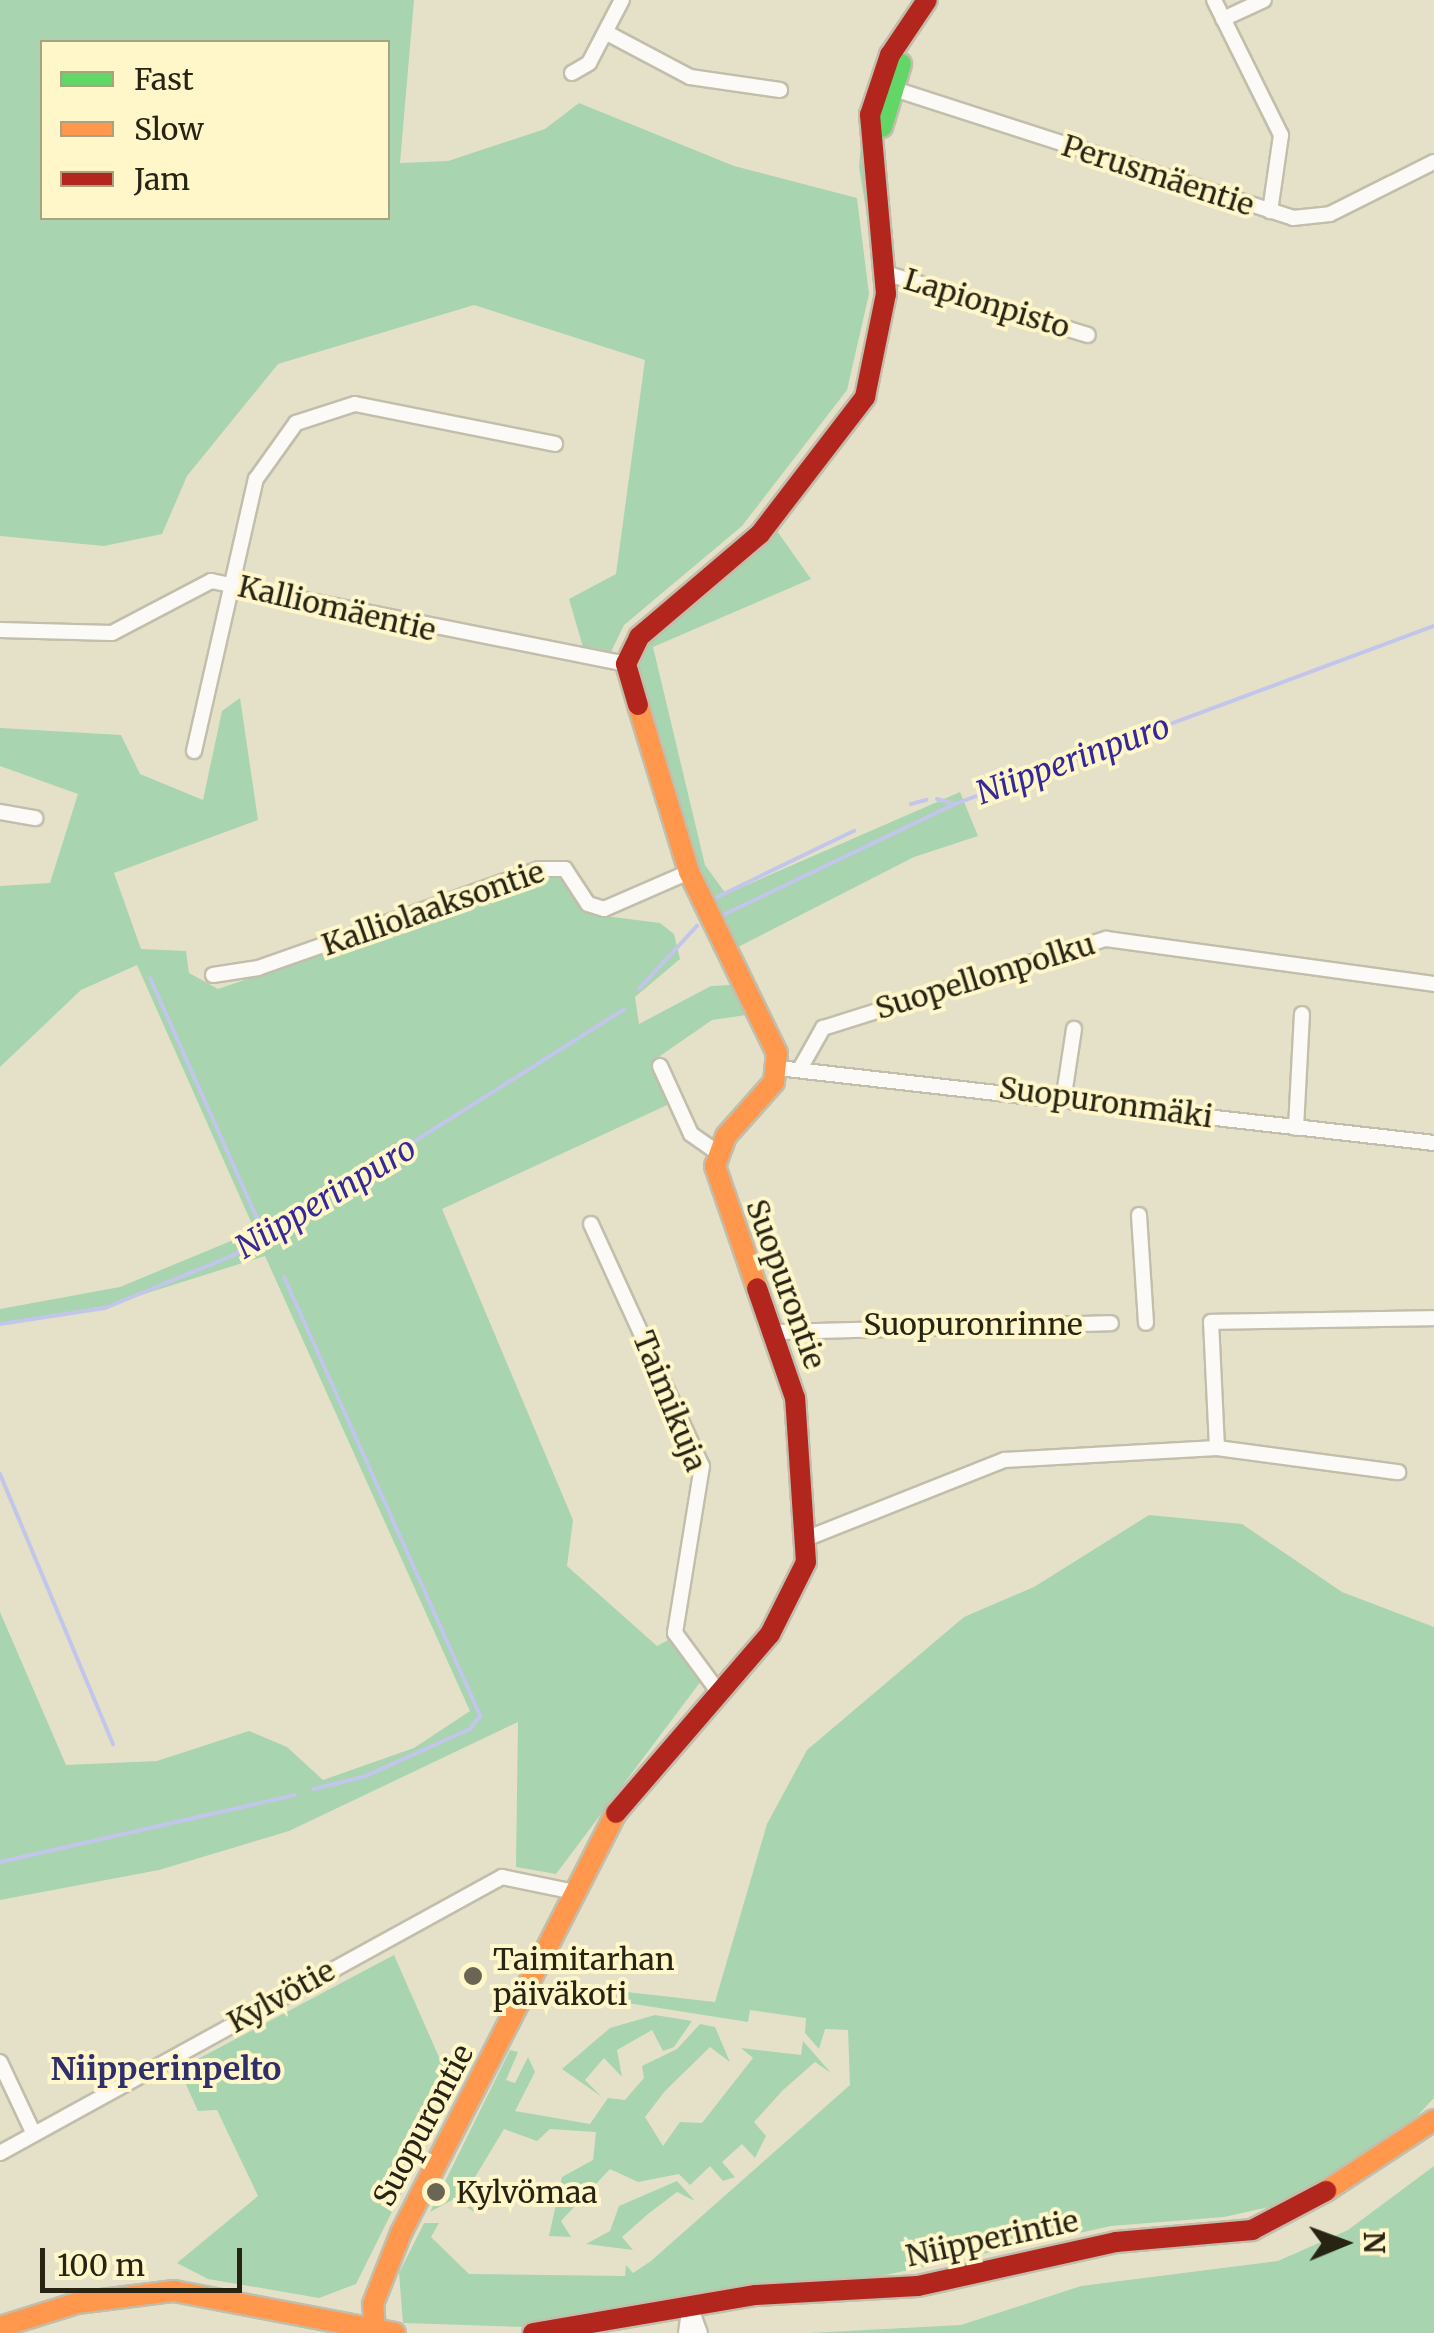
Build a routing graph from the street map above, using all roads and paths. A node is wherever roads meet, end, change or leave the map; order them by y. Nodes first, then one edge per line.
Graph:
1 (622, 0) edge
2 (927, 0) edge
3 (1214, 0) edge
4 (1264, 0) edge
5 (1224, 19) junction
6 (607, 33) junction
7 (572, 73) dead end
8 (884, 86) junction
9 (780, 90) dead end
10 (1434, 162) edge
11 (1270, 211) junction
12 (885, 273) junction
13 (1088, 335) dead end
14 (555, 444) dead end
15 (232, 585) junction
16 (0, 630) edge
17 (626, 664) junction
18 (194, 751) dead end
19 (0, 812) edge
20 (35, 818) dead end
21 (689, 872) junction
22 (213, 975) dead end
23 (1434, 984) edge
24 (1302, 1014) dead end
25 (1074, 1029) dead end
26 (660, 1066) dead end
27 (801, 1067) junction
28 (778, 1068) junction
29 (1064, 1095) junction
30 (1296, 1128) junction
31 (1434, 1143) edge
32 (718, 1153) junction
33 (1140, 1216) dead end
34 (591, 1224) dead end
35 (1434, 1318) edge
36 (1112, 1323) dead end
37 (1146, 1323) dead end
38 (776, 1332) junction
39 (1217, 1448) junction
40 (1398, 1472) dead end
41 (808, 1538) junction
42 (717, 1690) junction
43 (570, 1890) junction
44 (0, 2062) edge
45 (1434, 2120) edge
46 (32, 2130) junction
47 (0, 2153) edge
48 (133, 2296) junction
49 (690, 2306) junction
50 (0, 2327) edge
51 (385, 2332) edge
52 (340, 2333) edge
53 (533, 2333) edge
54 (686, 2333) edge
55 (700, 2333) edge

1 - 6 street
2 - 8 street
3 - 5 street
4 - 5 street
5 - 11 street
6 - 7 street
6 - 9 street
8 - 11 street, Perusmäentie
8 - 12 street
10 - 11 street, Perusmäentie
12 - 13 street, Lapionpisto
12 - 17 street
14 - 15 street
15 - 16 street, Kalliomäentie
15 - 17 street, Kalliomäentie
15 - 18 street
17 - 21 street
19 - 20 street
21 - 22 street, Kalliolaaksontie
21 - 28 street
23 - 27 street, Suopellonpolku
24 - 30 street
25 - 29 street
26 - 32 street
27 - 28 street, Suopuronmäki
27 - 29 street, Suopuronmäki
28 - 32 street
29 - 30 street, Suopuronmäki
30 - 31 street, Suopuronmäki
32 - 38 street, Suopurontie
33 - 37 street
34 - 42 street, Taimikuja
35 - 39 street
36 - 38 street, Suopuronrinne
38 - 41 street, Suopurontie
39 - 40 street
39 - 41 street
41 - 42 street, Suopurontie
42 - 43 street, Suopurontie
43 - 46 street, Kylvötie
43 - 51 street, Suopurontie
44 - 46 street
45 - 49 street, Niipperintie
46 - 47 street, Kylvötie
48 - 50 street
48 - 51 street
48 - 52 street
49 - 53 street, Niipperintie
49 - 54 street
49 - 55 street
51 - 52 street

